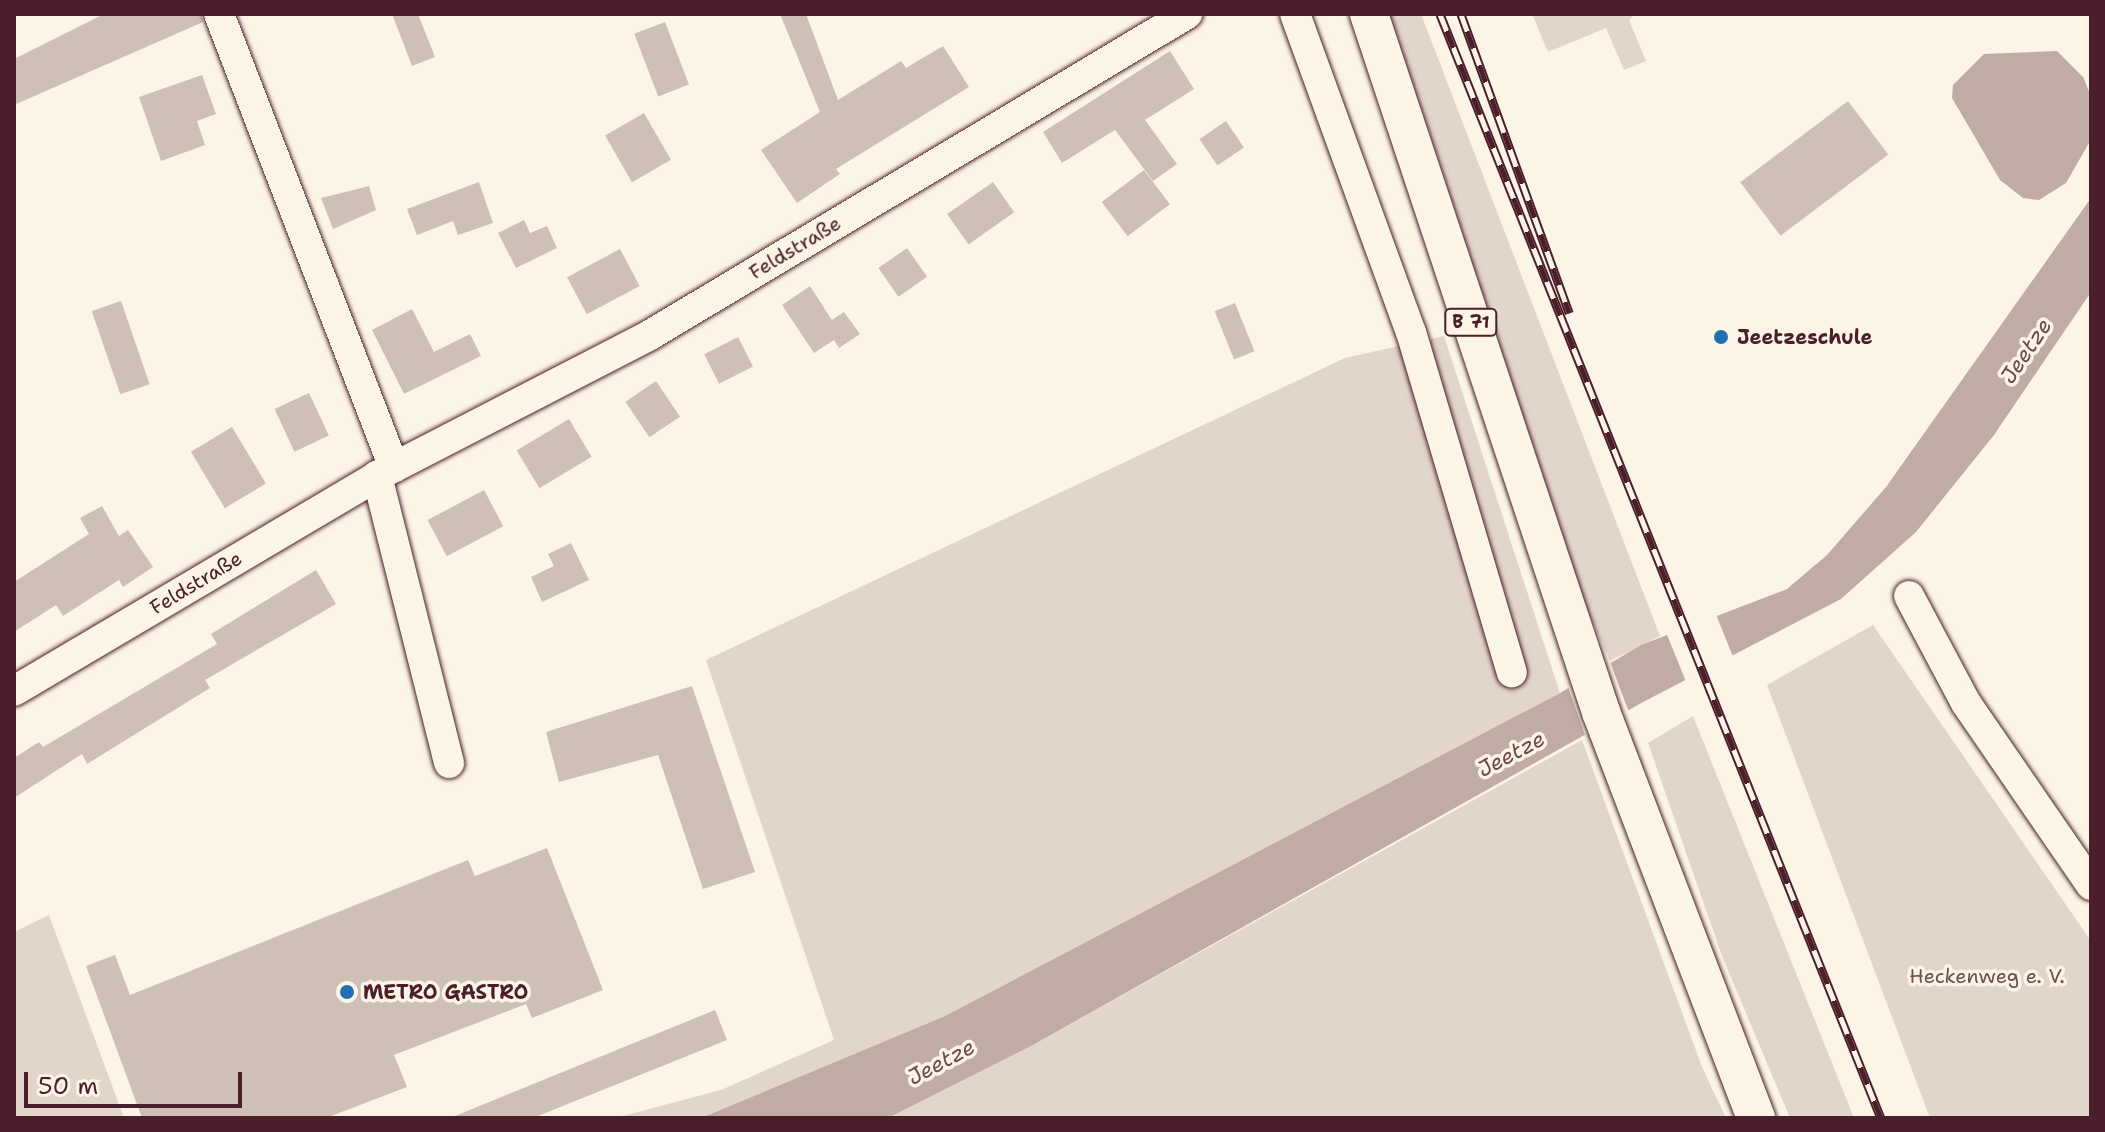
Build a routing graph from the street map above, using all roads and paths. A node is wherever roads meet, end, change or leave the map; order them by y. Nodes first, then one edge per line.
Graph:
1 (219, 14) edge
2 (1187, 14) edge
3 (1295, 14) edge
4 (1369, 14) edge
5 (386, 471) junction
6 (1909, 596) dead end
7 (1512, 672) dead end
8 (14, 691) edge
9 (449, 763) dead end
10 (2091, 885) edge
11 (1756, 1118) edge

1 - 5 street
2 - 5 street, Feldstraße
3 - 7 street
4 - 11 main road, B 71
5 - 8 street, Feldstraße
5 - 9 street
6 - 10 street

